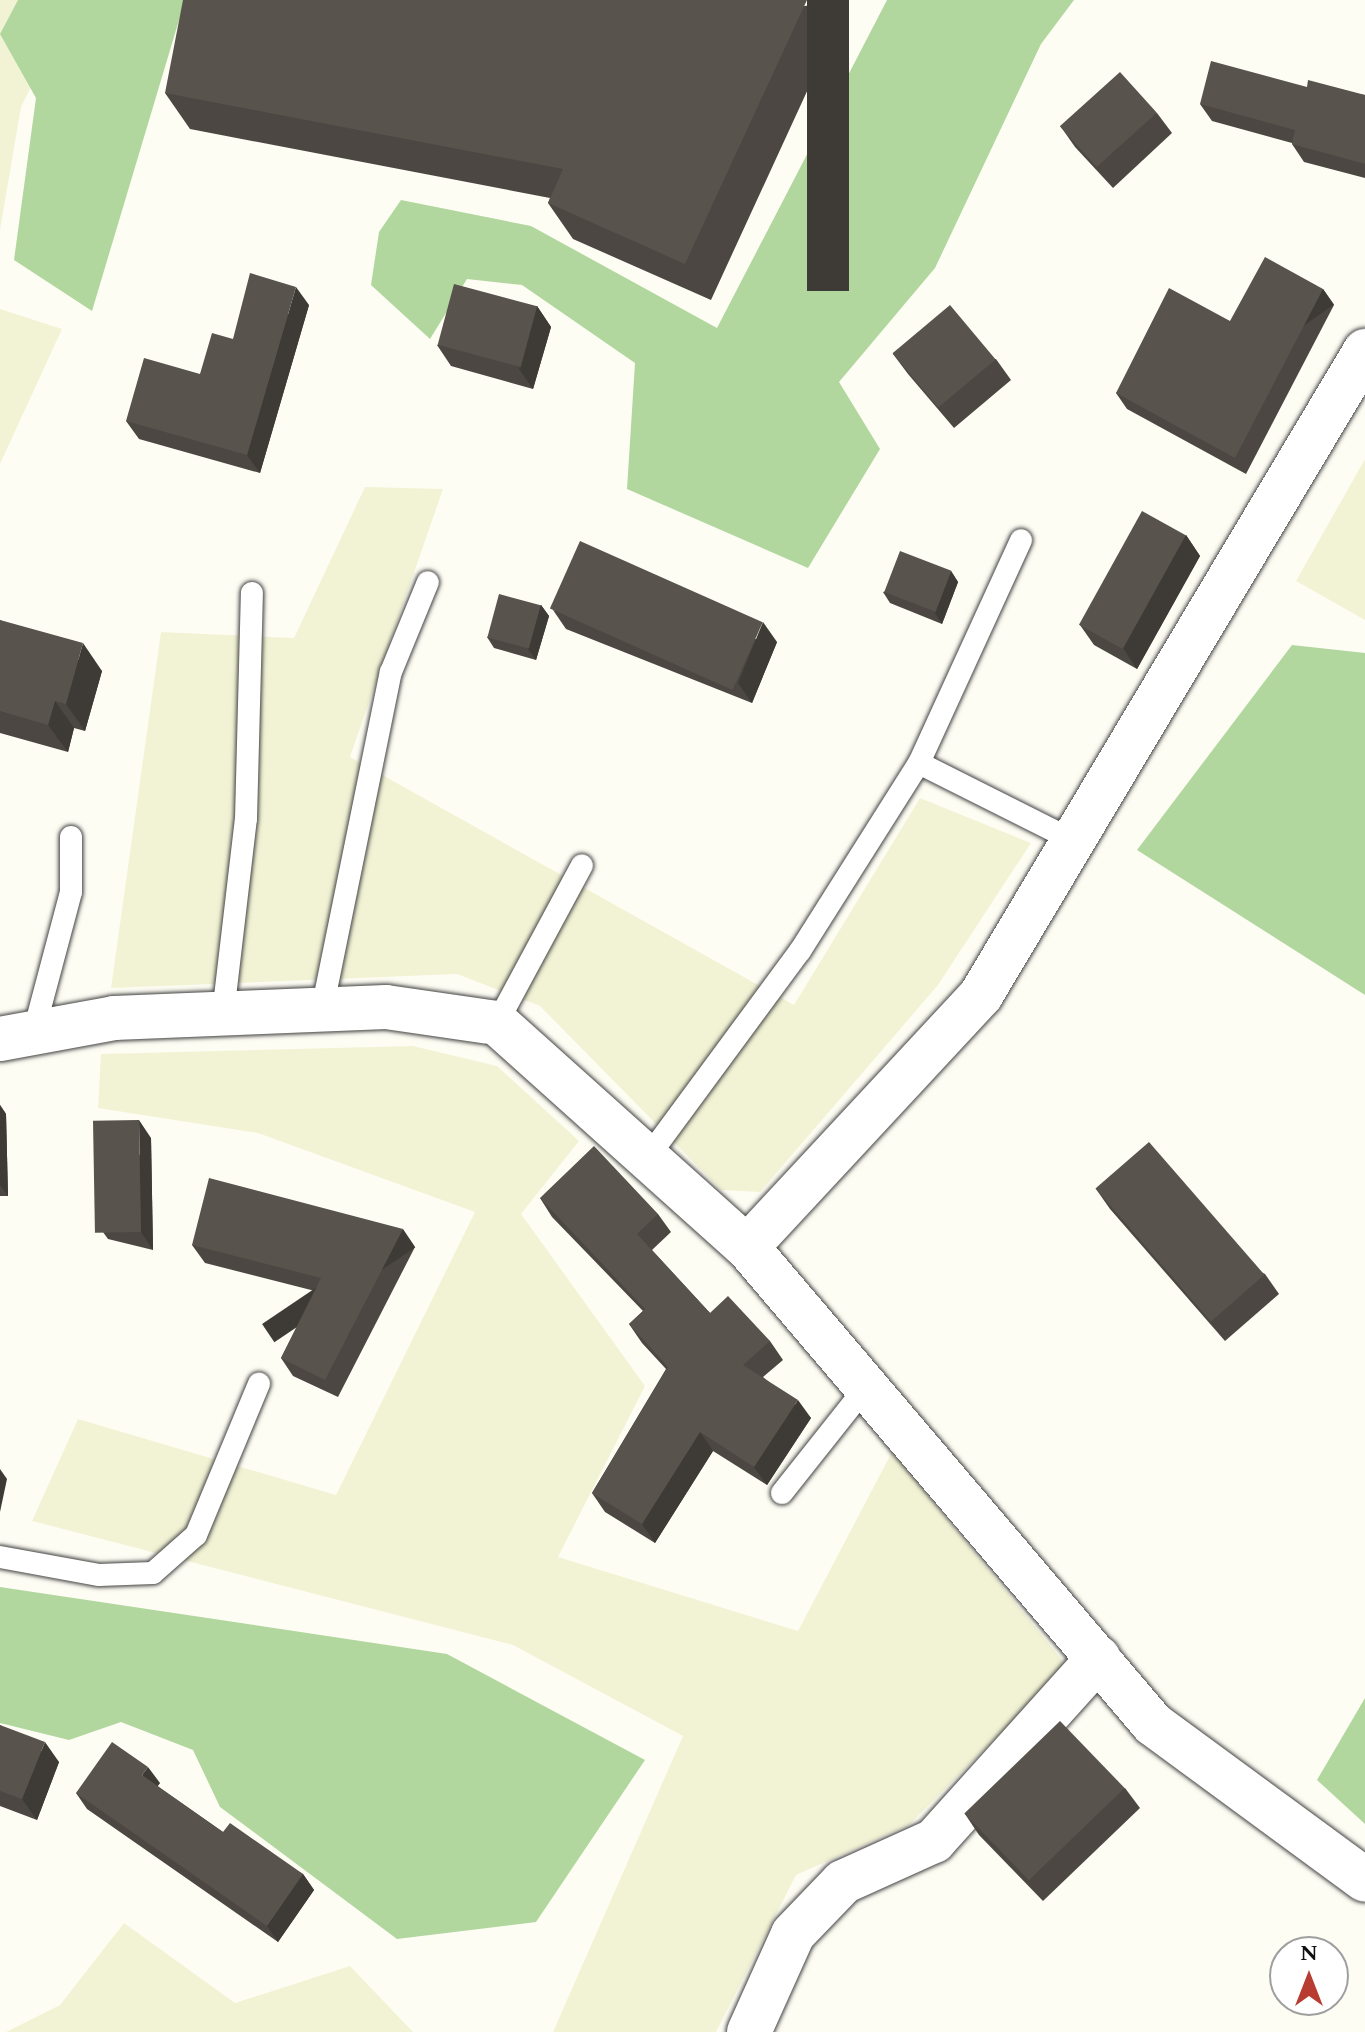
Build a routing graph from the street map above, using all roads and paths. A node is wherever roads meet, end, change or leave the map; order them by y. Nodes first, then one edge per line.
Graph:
1 (1365, 351) edge
2 (1021, 540) dead end
3 (428, 582) dead end
4 (252, 593) dead end
5 (919, 763) junction
6 (71, 837) dead end
7 (1072, 840) junction
8 (582, 865) dead end
9 (322, 1010) junction
10 (223, 1014) junction
11 (497, 1023) junction
12 (17, 1035) edge
13 (648, 1157) junction
14 (747, 1247) junction
15 (259, 1384) dead end
16 (866, 1387) junction
17 (782, 1493) dead end
18 (0, 1557) edge
19 (1099, 1658) junction
20 (1365, 1880) edge
21 (749, 2032) edge

1 - 7 street
2 - 5 lane
3 - 9 lane
4 - 10 lane
5 - 7 lane
5 - 13 lane
6 - 12 lane
7 - 14 street
8 - 11 lane
9 - 10 street
9 - 11 street
10 - 12 street
11 - 13 street
13 - 14 street
14 - 16 street
15 - 18 lane
16 - 17 lane
16 - 19 street
19 - 20 street
19 - 21 street

